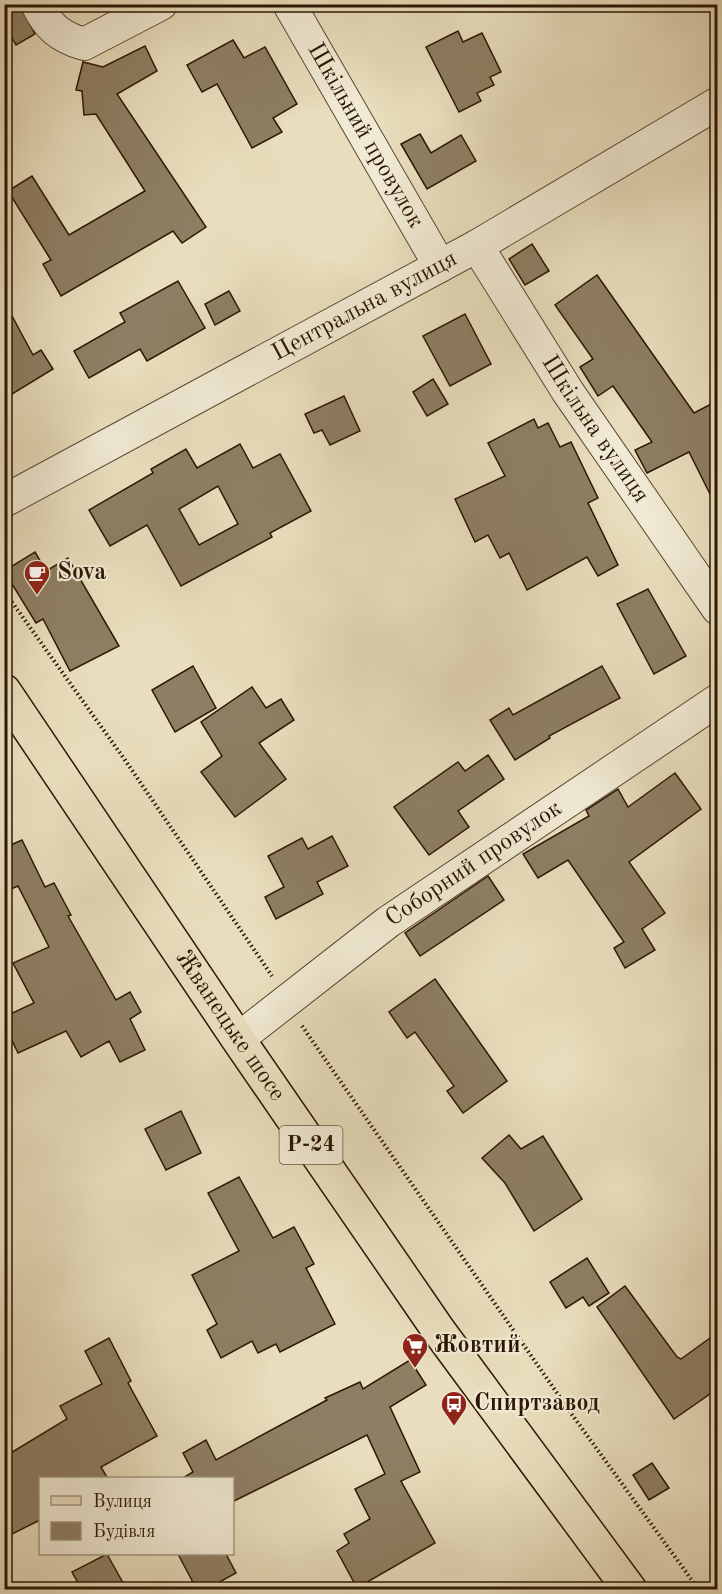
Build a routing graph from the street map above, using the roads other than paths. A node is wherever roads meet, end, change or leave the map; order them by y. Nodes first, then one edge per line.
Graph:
1 (37, 4) edge
2 (161, 4) edge
3 (290, 4) edge
4 (125, 12) edge
5 (717, 103) edge
6 (477, 246) junction
7 (440, 266) junction
8 (4, 501) edge
9 (717, 609) edge
10 (4, 692) edge
11 (717, 700) edge
12 (238, 1039) junction
13 (630, 1590) edge

1 - 4 street
2 - 4 street
3 - 7 street, Шкільний провулок
5 - 6 street, Центральна вулиця
6 - 7 street, Центральна вулиця
6 - 9 street, Шкільна вулиця
7 - 8 street, Центральна вулиця
10 - 12 main road, Жванецьке шосе / Р-24
11 - 12 street, Соборний провулок
12 - 13 main road, Жванецьке шосе / Р-24

